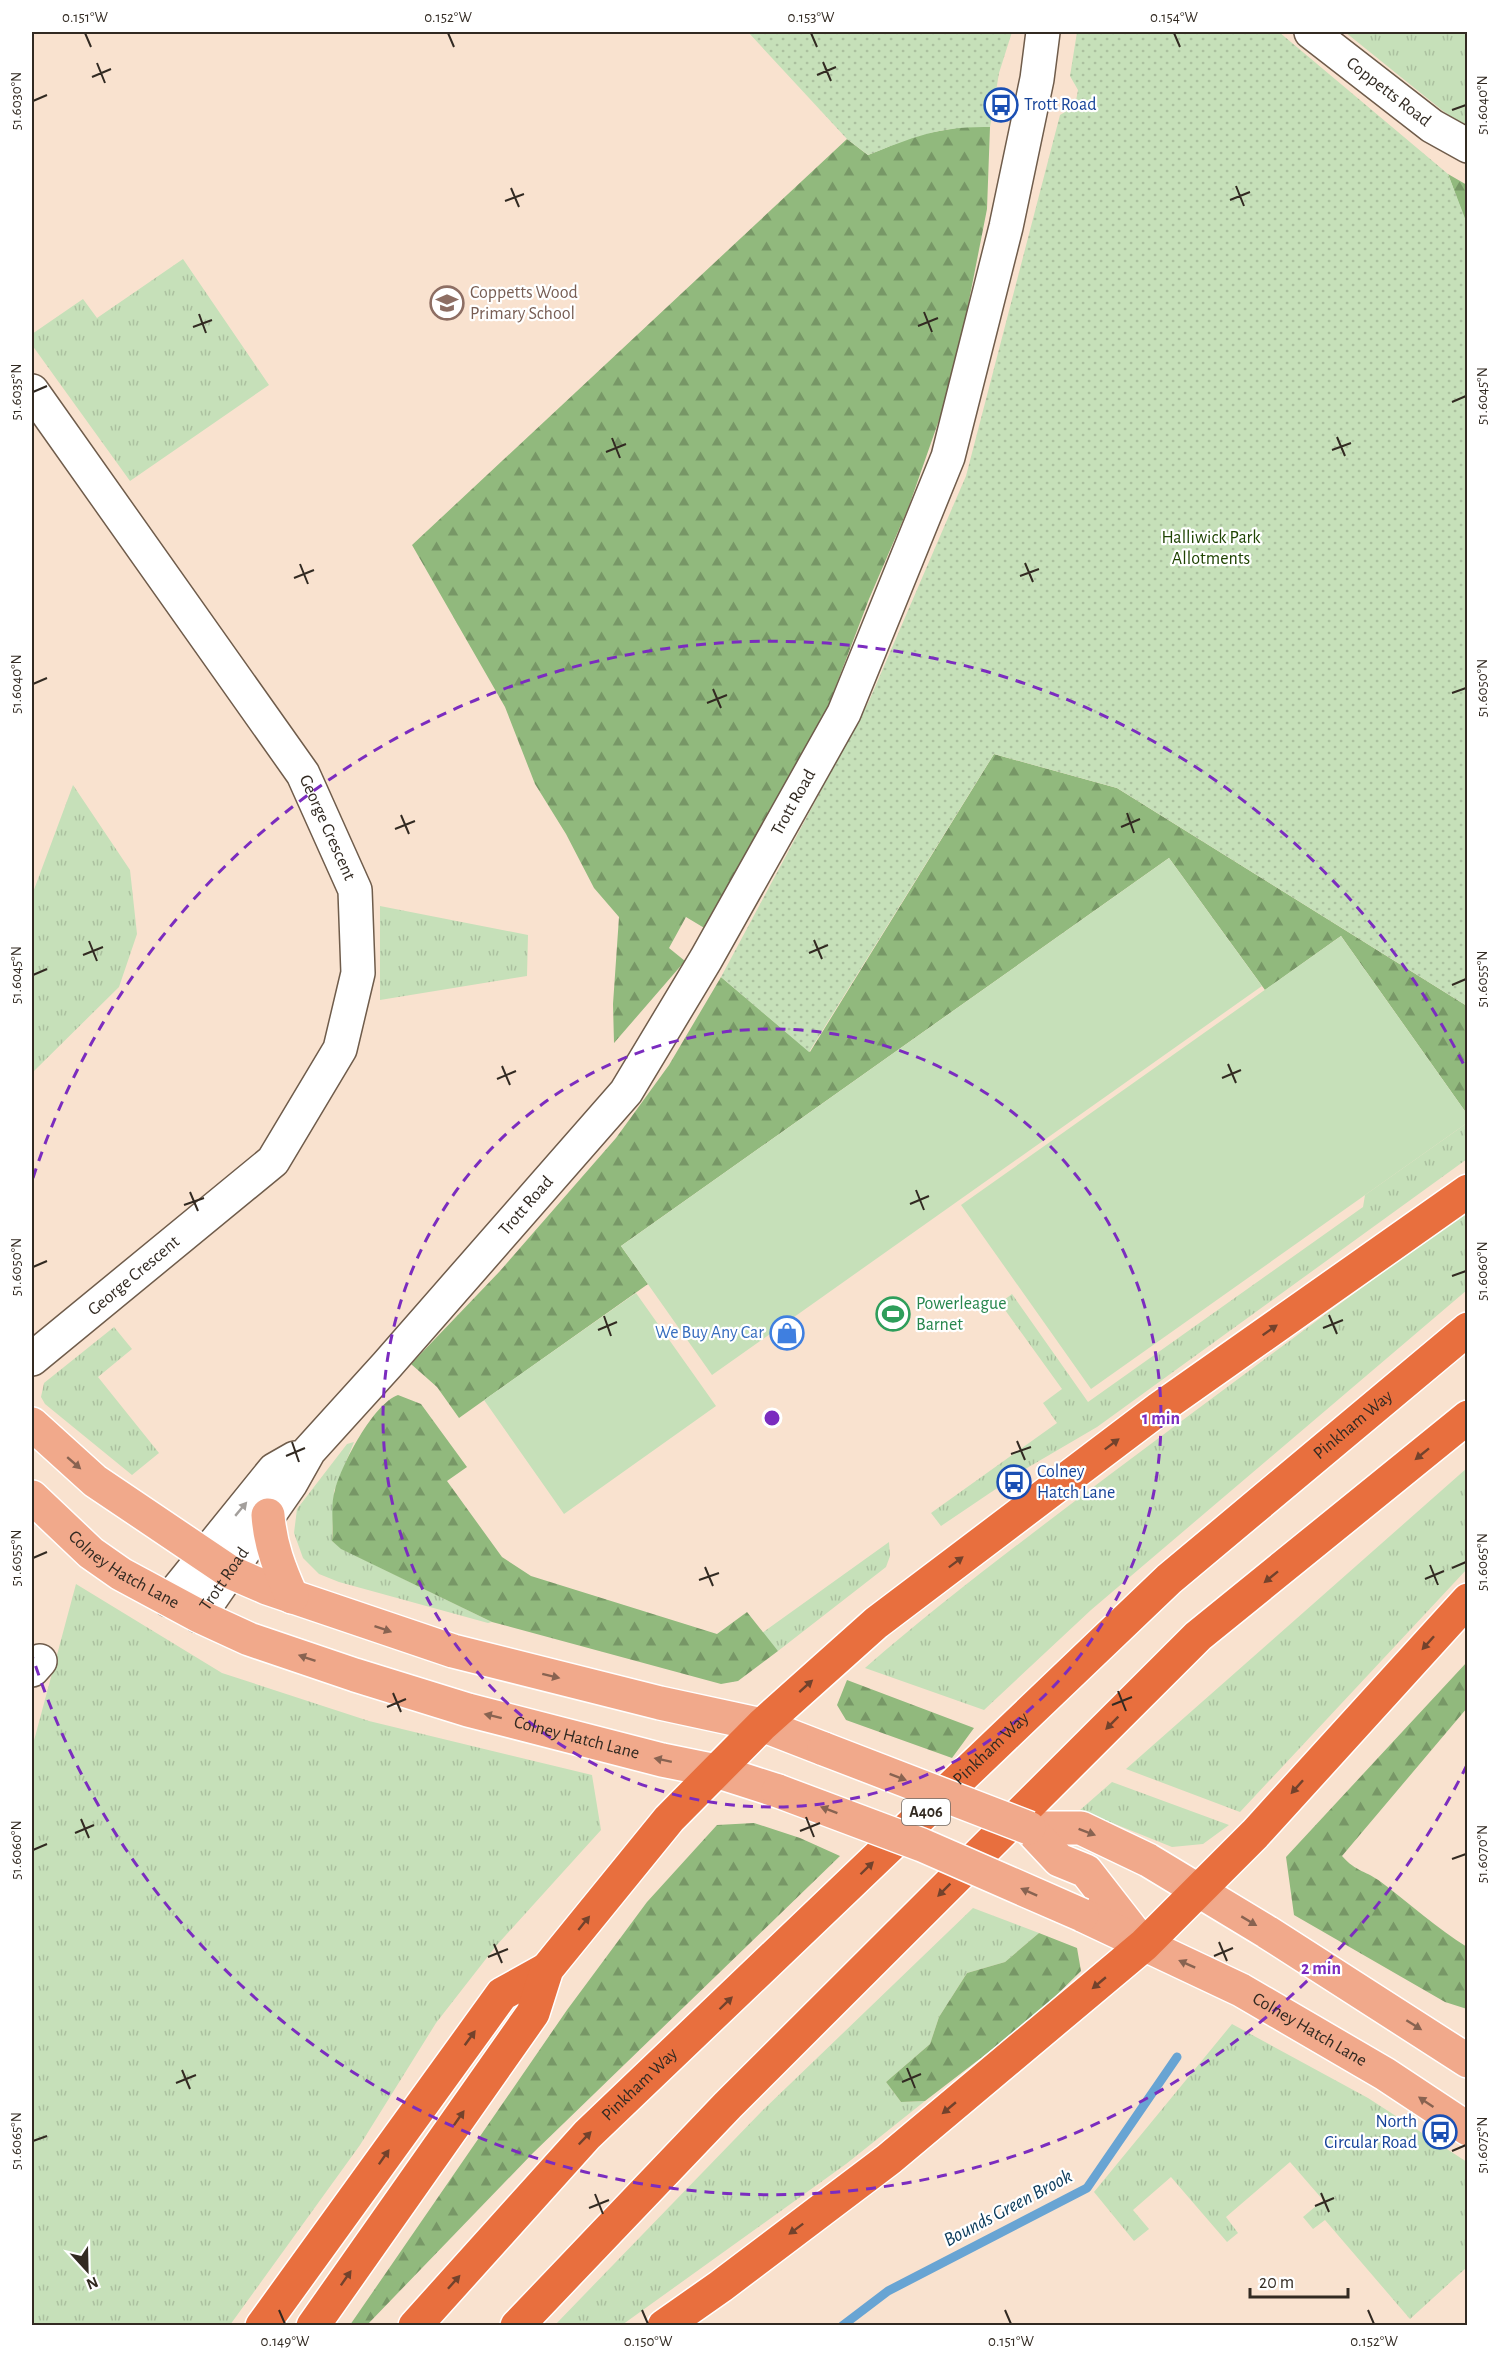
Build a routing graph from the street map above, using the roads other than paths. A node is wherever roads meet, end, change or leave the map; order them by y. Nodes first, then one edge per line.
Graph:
1 (1043, 32) edge
2 (1311, 32) edge
3 (1467, 146) edge
4 (32, 391) edge
5 (1467, 1191) edge
6 (1467, 1329) edge
7 (32, 1359) edge
8 (1467, 1417) edge
9 (32, 1424) edge
10 (309, 1450) junction
11 (32, 1497) edge
12 (268, 1515) junction
13 (217, 1563) junction
14 (292, 1597) junction
15 (1467, 1599) edge
16 (170, 1600) junction
17 (199, 1616) junction
18 (762, 1725) junction
19 (716, 1771) junction
20 (1029, 1828) junction
21 (1199, 1891) junction
22 (1095, 1907) junction
23 (1144, 1946) junction
24 (547, 1969) junction
25 (1467, 2061) edge
26 (1467, 2129) edge
27 (721, 2286) junction
28 (262, 2325) edge
29 (313, 2325) edge
30 (414, 2325) edge
31 (517, 2325) edge
32 (664, 2325) edge
33 (679, 2325) edge

1 - 10 street, Trott Road
2 - 3 street, Coppetts Road
4 - 7 street, George Crescent
18 -> 5 highway
30 -> 6 highway, Pinkham Way / A406
8 -> 31 highway
9 -> 13 main road, Colney Hatch Lane
10 - 12 street, Trott Road
13 -> 10 street, Trott Road
11 - 16 main road, Colney Hatch Lane
12 - 13 street, Trott Road
12 - 14 main road
13 - 14 main road, Colney Hatch Lane
13 - 16 street, Trott Road
13 - 17 street, Trott Road
14 -> 18 main road, Colney Hatch Lane
15 -> 21 highway
16 - 17 main road, Colney Hatch Lane
19 -> 17 main road, Colney Hatch Lane
18 - 19 highway
18 -> 20 main road, Colney Hatch Lane, bridge
22 -> 19 main road, Colney Hatch Lane, bridge
24 -> 19 highway
20 -> 21 main road, Colney Hatch Lane
20 - 22 main road, Colney Hatch Lane
21 - 23 highway
21 -> 25 main road, Colney Hatch Lane
22 - 23 main road, Colney Hatch Lane
26 -> 23 main road, Colney Hatch Lane
23 -> 27 highway
28 -> 24 highway
29 -> 24 highway
27 - 32 highway
27 - 33 highway

